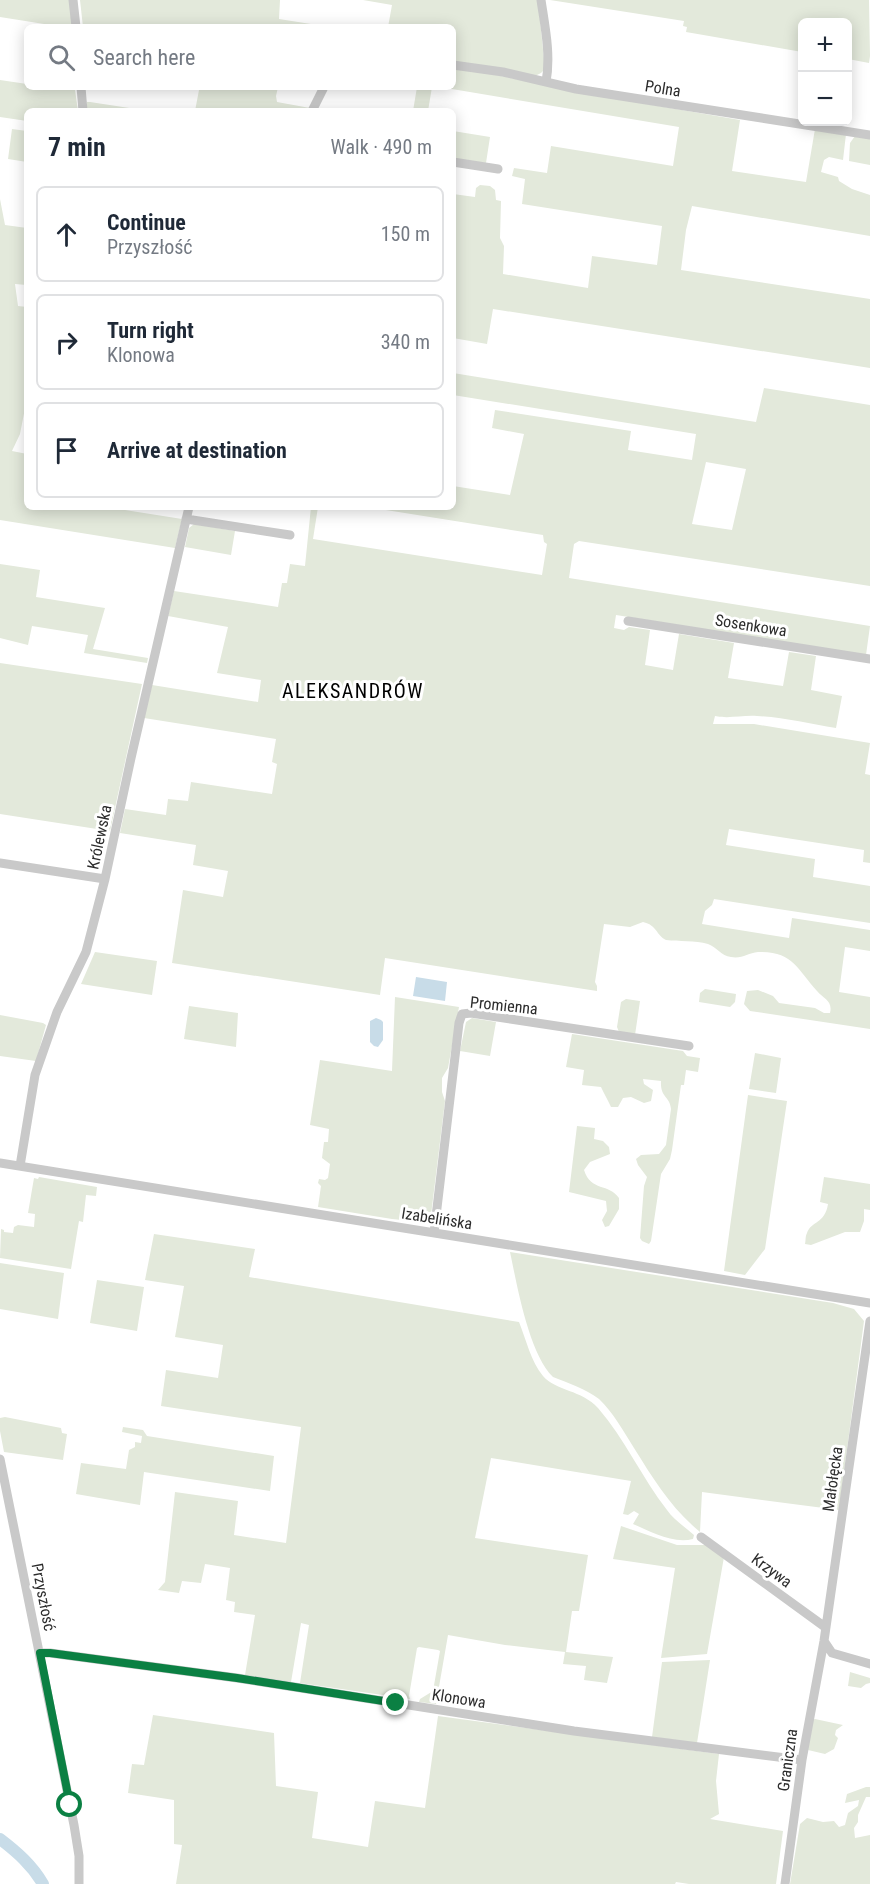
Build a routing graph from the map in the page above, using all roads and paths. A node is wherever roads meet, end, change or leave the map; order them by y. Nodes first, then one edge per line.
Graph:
1 (73, 0) edge
2 (541, 0) edge
3 (76, 24) edge
4 (456, 65) edge
5 (546, 82) junction
6 (81, 90) edge
7 (322, 90) edge
8 (83, 108) edge
9 (314, 108) edge
10 (870, 135) edge
11 (456, 162) edge
12 (498, 169) dead end
13 (188, 510) edge
14 (186, 519) junction
15 (290, 535) dead end
16 (628, 621) dead end
17 (870, 659) edge
18 (0, 863) edge
19 (105, 879) junction
20 (689, 1047) dead end
21 (0, 1163) edge
22 (20, 1166) junction
23 (434, 1233) junction
24 (870, 1303) edge
25 (870, 1321) edge
26 (0, 1459) edge
27 (701, 1537) dead end
28 (825, 1627) junction
29 (824, 1641) junction
30 (40, 1653) junction
31 (870, 1664) edge
32 (802, 1760) junction
33 (80, 1884) edge
34 (785, 1884) edge

1 - 3 street
2 - 5 street
4 - 5 street, Polna
5 - 10 street, Polna
6 - 8 street
7 - 9 street
11 - 12 street
13 - 14 street, Królewska
14 - 15 street
14 - 19 street, Królewska
16 - 17 street, Sosenkowa
18 - 19 street
19 - 22 street, Królewska
20 - 23 street, Promienna
21 - 22 street, Izabelińska
22 - 23 street, Izabelińska
23 - 24 street, Izabelińska
25 - 28 street, Małołęcka
26 - 30 street, Przyszłość
27 - 28 street, Krzywa
28 - 29 street, Małołęcka
29 - 31 street
29 - 32 street, Graniczna
30 - 32 street, Klonowa
30 - 33 street, Przyszłość
32 - 34 street, Graniczna

